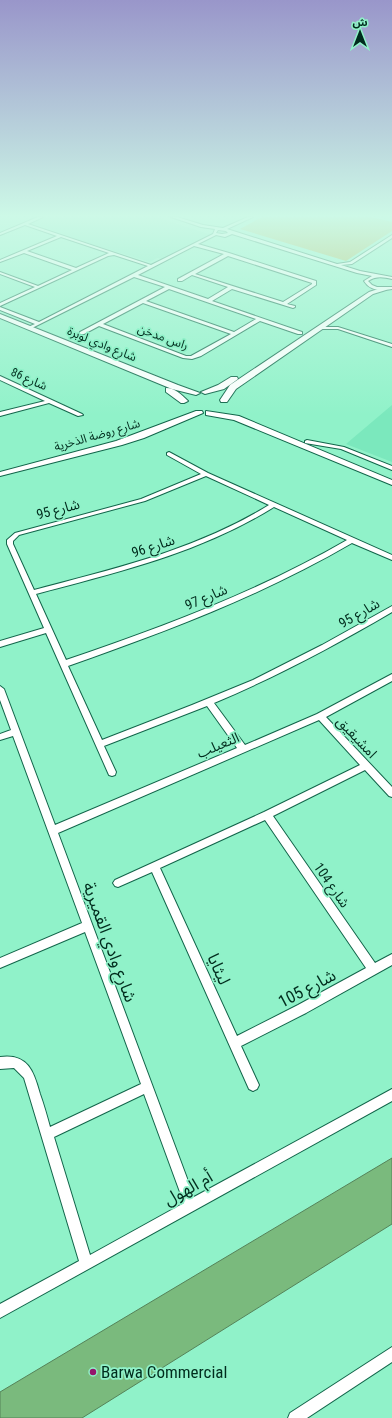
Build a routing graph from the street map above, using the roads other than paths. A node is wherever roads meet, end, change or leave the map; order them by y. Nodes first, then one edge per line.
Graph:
1 (28, 283) edge
2 (46, 283) edge
3 (118, 283) edge
4 (158, 283) edge
5 (220, 283) edge
6 (314, 283) edge
7 (366, 283) edge
8 (369, 283) edge
9 (38, 287) junction
10 (169, 287) junction
11 (232, 287) junction
12 (390, 288) edge
13 (208, 300) junction
14 (143, 301) junction
15 (283, 304) junction
16 (0, 305) edge
17 (293, 307) dead end
18 (0, 308) edge
19 (0, 316) edge
20 (260, 319) junction
21 (333, 319) junction
22 (0, 320) edge
23 (38, 324) junction
24 (99, 324) junction
25 (30, 328) junction
26 (319, 328) junction
27 (339, 328) junction
28 (82, 333) dead end
29 (300, 333) junction
30 (234, 334) junction
31 (392, 346) edge
32 (0, 378) edge
33 (205, 392) junction
34 (196, 393) junction
35 (49, 401) junction
36 (224, 402) junction
37 (184, 403) junction
38 (198, 413) junction
39 (209, 413) junction
40 (0, 414) edge
41 (80, 415) dead end
42 (307, 442) junction
43 (169, 454) dead end
44 (0, 468) edge
45 (392, 468) edge
46 (0, 474) edge
47 (206, 474) junction
48 (392, 476) edge
49 (392, 482) edge
50 (274, 504) junction
51 (352, 540) junction
52 (392, 558) edge
53 (32, 593) junction
54 (392, 609) edge
55 (48, 630) junction
56 (0, 644) edge
57 (64, 664) junction
58 (392, 677) edge
59 (0, 689) edge
60 (209, 702) junction
61 (320, 716) junction
62 (15, 732) junction
63 (0, 737) edge
64 (100, 744) junction
65 (243, 749) junction
66 (366, 766) junction
67 (112, 772) dead end
68 (392, 793) edge
69 (267, 816) junction
70 (52, 832) junction
71 (155, 867) junction
72 (118, 883) dead end
73 (87, 926) junction
74 (392, 959) edge
75 (0, 963) edge
76 (374, 970) junction
77 (235, 1043) junction
78 (0, 1062) edge
79 (253, 1085) dead end
80 (147, 1087) junction
81 (392, 1095) edge
82 (48, 1134) junction
83 (192, 1205) junction
84 (86, 1263) junction
85 (0, 1311) edge
86 (392, 1354) edge
87 (295, 1418) edge

1 - 9 street
2 - 9 street
3 - 23 street
4 - 10 street
5 - 11 street
6 - 15 street
7 - 29 street
8 - 12 street
9 - 16 street
10 - 13 street
10 - 14 street, راس مدخن
11 - 13 street
11 - 15 street
12 - 21 street
13 - 20 street
14 - 24 street, راس مدخن
14 - 30 street
15 - 17 street
18 - 23 street
19 - 25 street, شارع وادي لوبرة
20 - 29 street
20 - 30 street, راس مدخن
21 - 26 street
21 - 27 street
22 - 37 street, شارع وادي لوبرة
23 - 25 street
24 - 28 street, راس مدخن
24 - 30 street, راس مدخن
25 - 34 street, شارع وادي لوبرة
26 - 27 street
26 - 36 street
27 - 31 street
29 - 33 street
32 - 35 street, شارع 86
33 - 34 street
33 - 36 street
34 - 37 street, شارع روضة الذخرية
35 - 40 street, شارع 86
35 - 41 street, شارع 86
36 - 39 street
36 - 42 street
37 - 38 street, شارع وادي لوبرة
37 - 44 street, شارع روضة الذخرية
38 - 39 street
38 - 46 street, شارع روضة الذخرية
39 - 49 street
42 - 45 street
42 - 48 street
43 - 47 street
47 - 50 street
47 - 53 street, شارع 95
50 - 51 street
50 - 53 street, شارع 96
51 - 52 street
51 - 57 street, شارع 97
53 - 55 street, شارع 95
54 - 60 street, شارع 95
55 - 56 street
55 - 57 street, شارع 95
57 - 64 street, شارع 95
58 - 61 street, الثعيلب
59 - 62 street, شارع وادي القميرية
60 - 64 street, شارع 95
60 - 65 street
61 - 65 street, الثعيلب
61 - 66 street, امشيقيق
62 - 63 street
62 - 70 street, شارع وادي القميرية
64 - 67 street, شارع 95
65 - 70 street, الثعيلب
66 - 68 street, امشيقيق
66 - 69 street
69 - 71 street
69 - 76 street, شارع 104
70 - 73 street, شارع وادي القميرية
71 - 72 street
71 - 77 street, ليثايا
73 - 75 street
73 - 80 street, شارع وادي القميرية
74 - 76 street, شارع 105
76 - 77 street, شارع 105
77 - 79 street, ليثايا
78 - 82 street
80 - 82 street
80 - 83 street, شارع وادي القميرية
81 - 83 street, أم الهول
82 - 84 street
83 - 84 street, أم الهول
84 - 85 street, أم الهول
86 - 87 street

